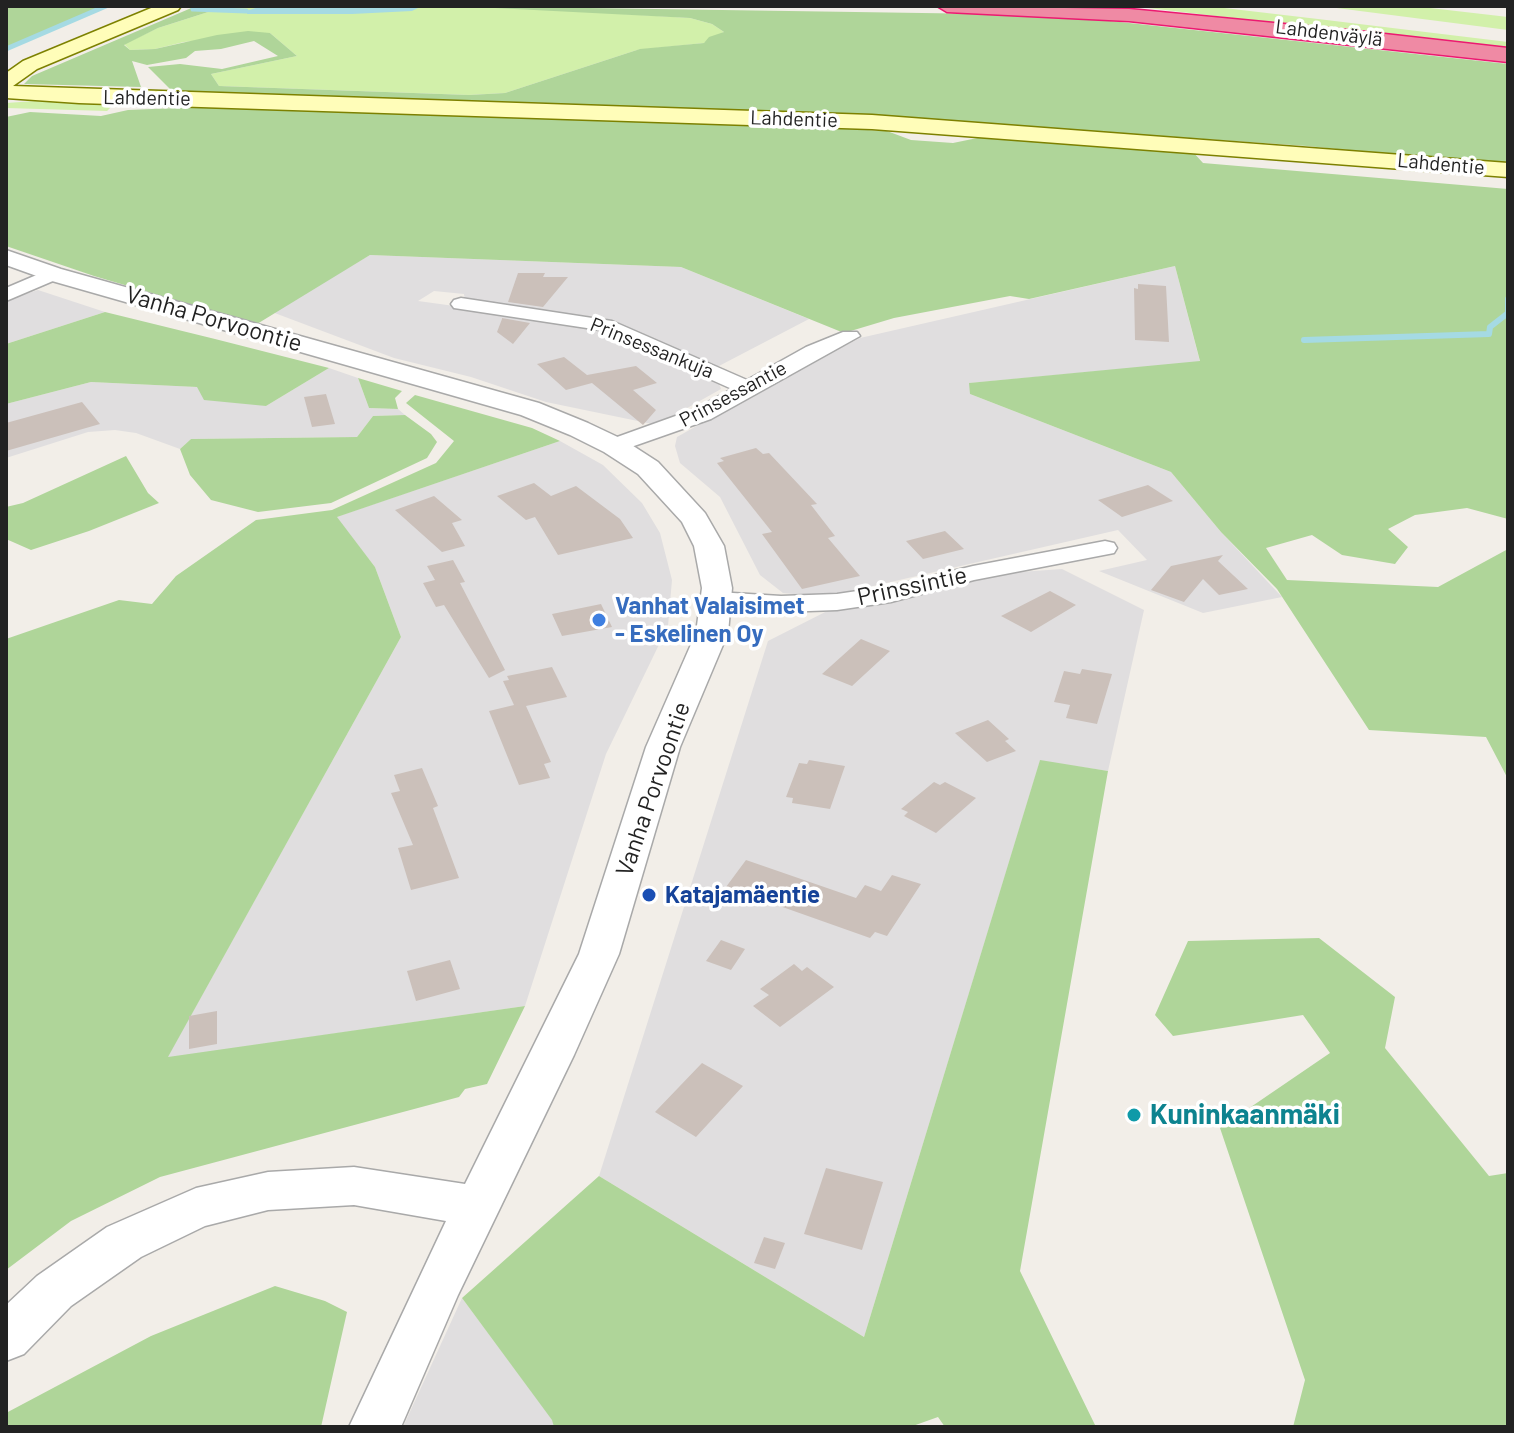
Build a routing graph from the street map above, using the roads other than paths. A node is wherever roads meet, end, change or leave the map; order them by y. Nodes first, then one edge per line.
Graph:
1 (136, 6) edge
2 (172, 6) edge
3 (947, 6) edge
4 (1103, 6) edge
5 (1226, 6) edge
6 (1271, 8) dead end
7 (1397, 34) junction
8 (1508, 39) edge
9 (1508, 55) edge
10 (6, 68) edge
11 (6, 82) edge
12 (6, 92) edge
13 (79, 97) junction
14 (6, 100) edge
15 (1508, 170) edge
16 (6, 257) edge
17 (53, 274) junction
18 (6, 295) edge
19 (461, 304) dead end
20 (850, 336) dead end
21 (746, 387) junction
22 (614, 446) junction
23 (1105, 548) dead end
24 (717, 600) junction
25 (477, 1206) junction
26 (6, 1338) edge
27 (375, 1427) edge

1 - 10 main road
2 - 11 main road
3 - 7 highway
4 - 7 highway, Lahdenväylä
5 - 7 highway, Lahdenväylä
6 - 7 highway
7 - 8 highway, Lahdenväylä
7 - 9 highway, Lahdenväylä
12 - 13 main road, Lahdentie
13 - 14 main road, Lahdentie
13 - 15 main road, Lahdentie
16 - 17 street, Vanha Porvoontie
17 - 18 street
17 - 22 street, Vanha Porvoontie
19 - 21 street, Prinsessankuja
20 - 21 street, Prinsessantie
21 - 22 street, Prinsessantie
22 - 24 street, Vanha Porvoontie
23 - 24 street, Prinssintie
24 - 25 street, Vanha Porvoontie
25 - 26 street
25 - 27 street, Vanha Porvoontie

